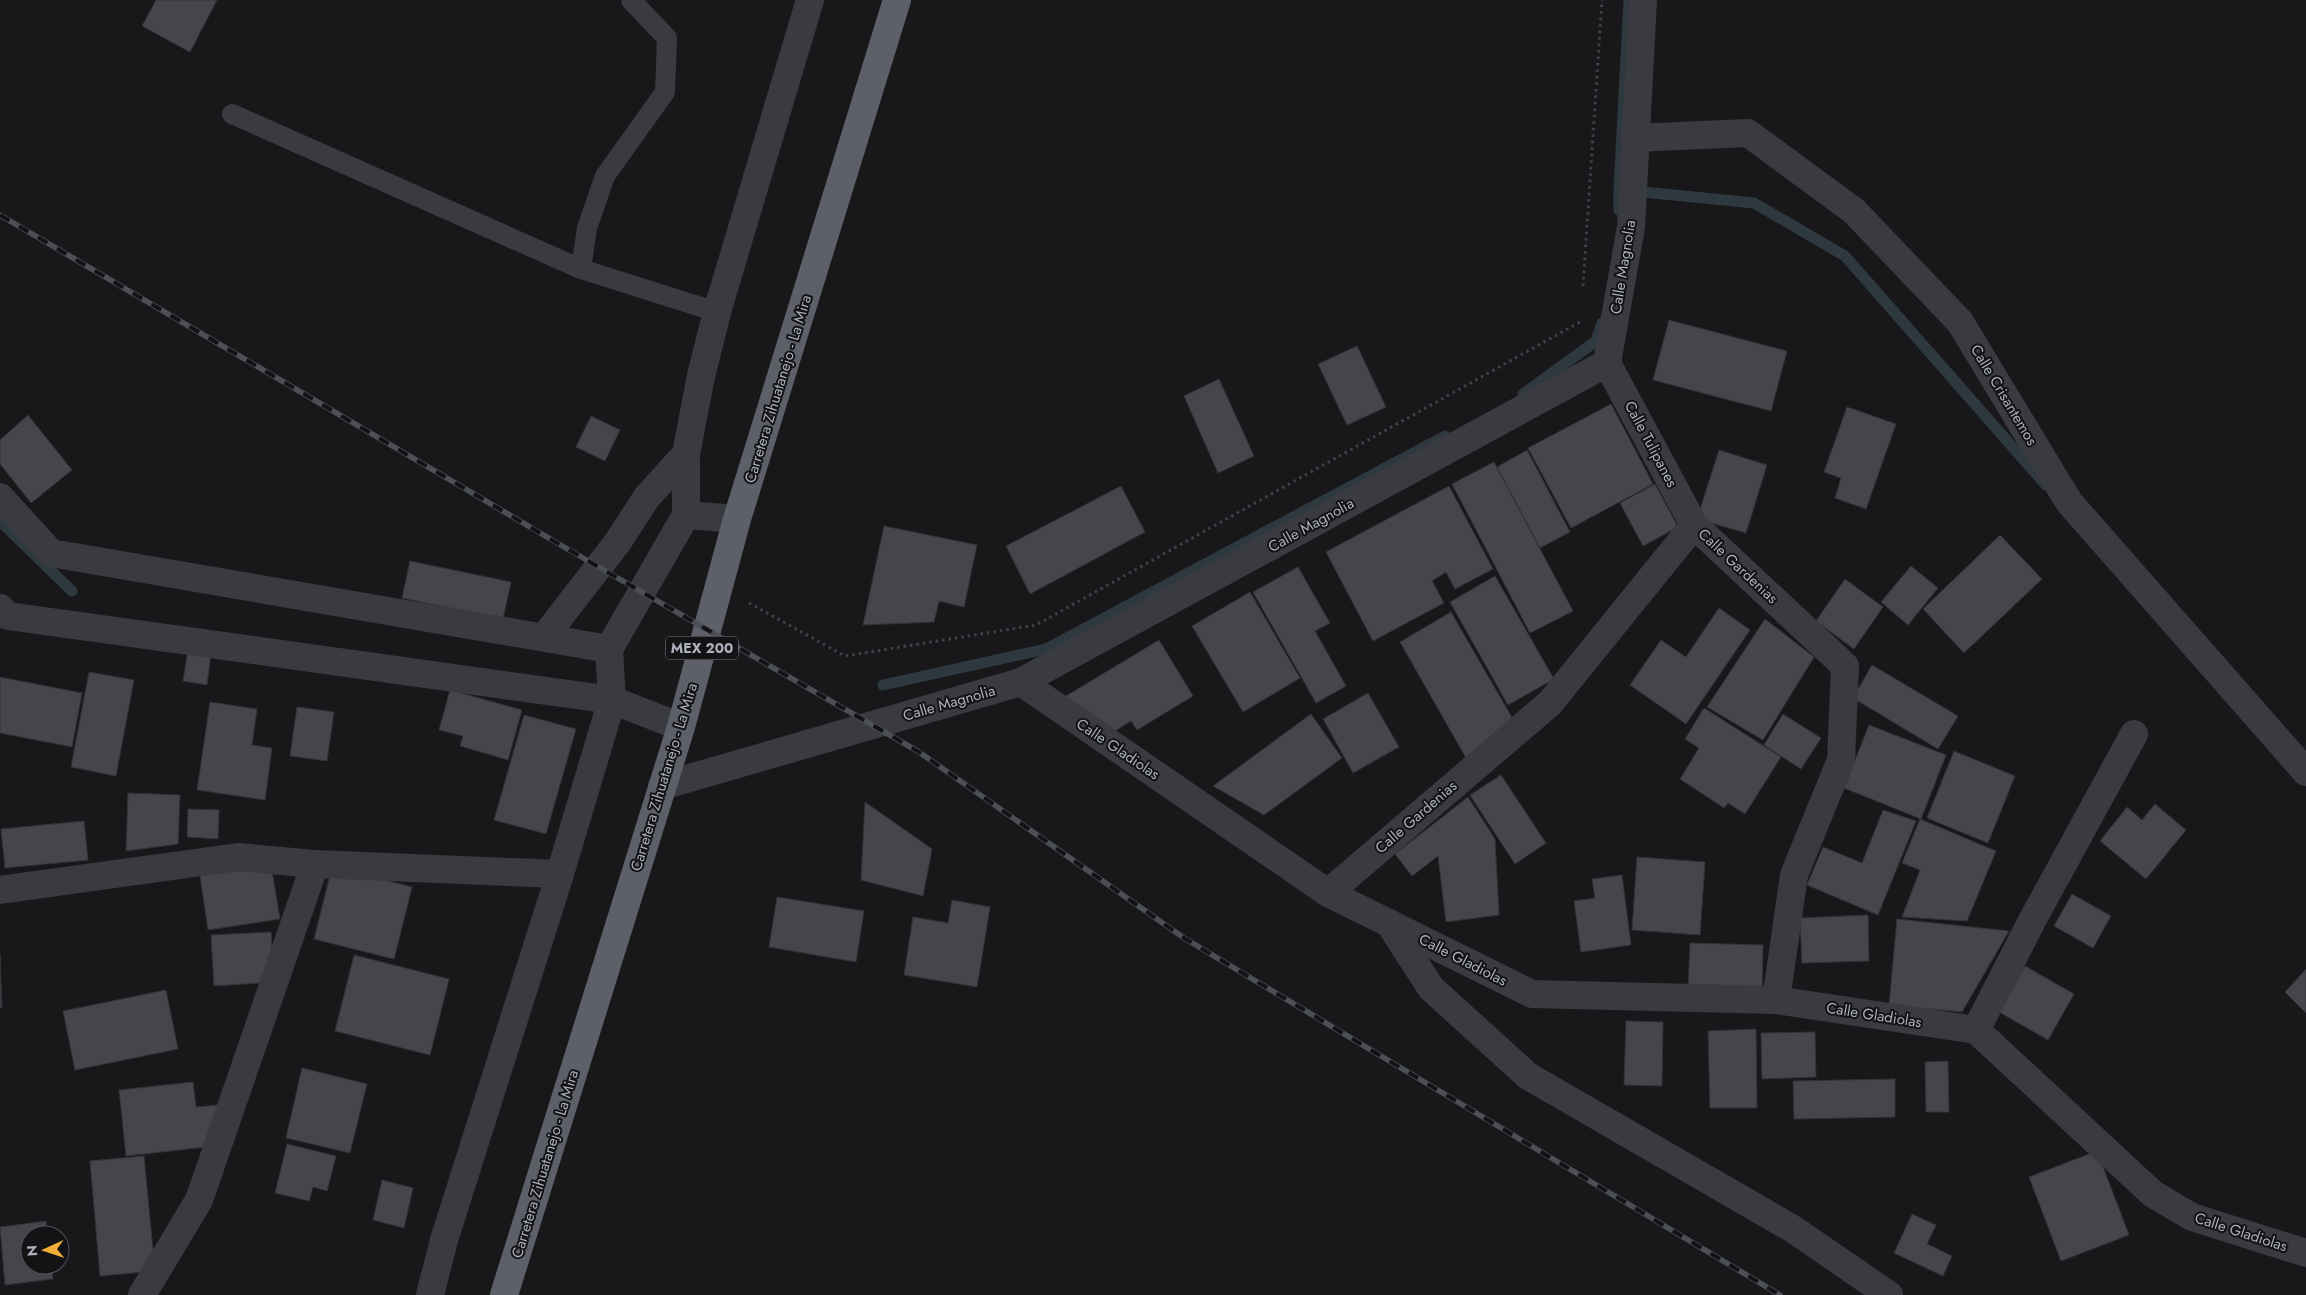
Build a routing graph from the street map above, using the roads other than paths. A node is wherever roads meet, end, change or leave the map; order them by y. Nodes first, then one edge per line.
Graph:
1 (631, 0) edge
2 (810, 0) edge
3 (897, 0) edge
4 (1643, 0) edge
5 (232, 114) dead end
6 (1634, 138) junction
7 (581, 269) junction
8 (717, 312) junction
9 (1607, 363) junction
10 (686, 454) junction
11 (0, 497) edge
12 (686, 515) junction
13 (737, 519) junction
14 (1694, 525) junction
15 (0, 608) edge
16 (545, 636) junction
17 (610, 649) junction
18 (1021, 682) junction
19 (612, 700) junction
20 (681, 727) junction
21 (2134, 734) dead end
22 (2306, 772) edge
23 (662, 786) junction
24 (315, 864) junction
25 (560, 874) junction
26 (0, 890) edge
27 (1328, 893) junction
28 (1388, 922) junction
29 (1776, 1000) junction
30 (1976, 1030) junction
31 (2306, 1253) edge
32 (142, 1295) edge
33 (430, 1295) edge
34 (504, 1295) edge
35 (1889, 1295) edge

1 - 7 lane
2 - 8 street
3 - 13 highway, Carretera Zihuatanejo - La Mira / MEX 200
4 - 6 street, Calle Magnolia
5 - 7 lane
6 - 9 street, Calle Magnolia
6 - 22 street, Calle Crisantemos
7 - 8 lane
8 - 10 street
9 - 14 street, Calle Tulipanes
9 - 18 street, Calle Magnolia
10 - 12 street
10 - 16 street
11 - 16 street
12 - 13 street
12 - 17 street
13 - 20 highway, Carretera Zihuatanejo - La Mira / MEX 200
14 - 27 street, Calle Gardenias
14 - 29 street, Calle Gardenias
15 - 19 street
16 - 17 street
17 - 19 street
18 - 23 street, Calle Magnolia
18 - 27 street, Calle Gladiolas
19 - 20 street
19 - 25 street
20 - 23 highway, Carretera Zihuatanejo - La Mira / MEX 200
21 - 30 street
23 - 34 highway, Carretera Zihuatanejo - La Mira / MEX 200
24 - 25 street
24 - 26 street
24 - 32 street
25 - 33 street
27 - 28 street, Calle Gladiolas
28 - 29 street, Calle Gladiolas
28 - 35 street
29 - 30 street, Calle Gladiolas
30 - 31 street, Calle Gladiolas

